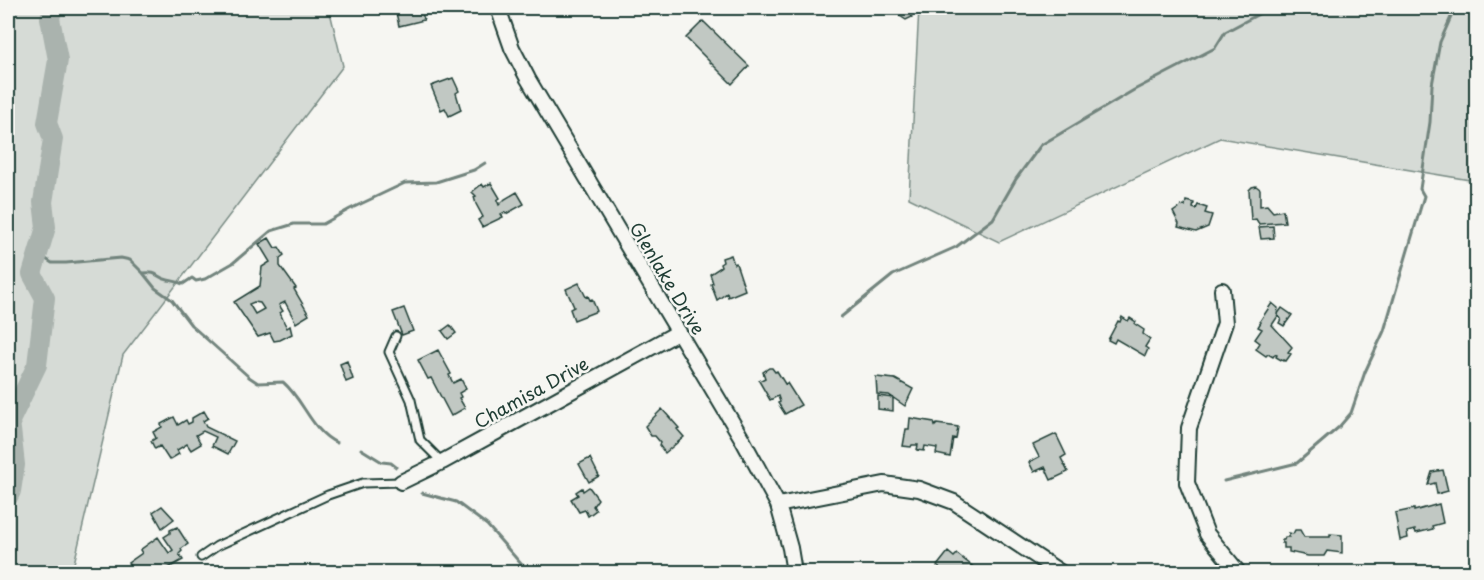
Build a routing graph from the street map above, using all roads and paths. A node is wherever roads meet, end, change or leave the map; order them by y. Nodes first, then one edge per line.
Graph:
1 (498, 8) edge
2 (1222, 290) dead end
3 (679, 332) junction
4 (396, 336) dead end
5 (442, 462) junction
6 (401, 482) joint
7 (778, 505) junction
8 (201, 557) dead end
9 (1476, 572) edge
10 (794, 573) edge
11 (1060, 573) edge
12 (1238, 573) edge
13 (1471, 573) edge

1 - 3 street, Glenlake Drive
2 - 12 street
3 - 5 street, Chamisa Drive
3 - 7 street, Glenlake Drive
4 - 5 lane
5 - 6 street, Chamisa Drive
6 - 8 lane
7 - 10 street, Glenlake Drive
7 - 11 street
9 - 13 street

